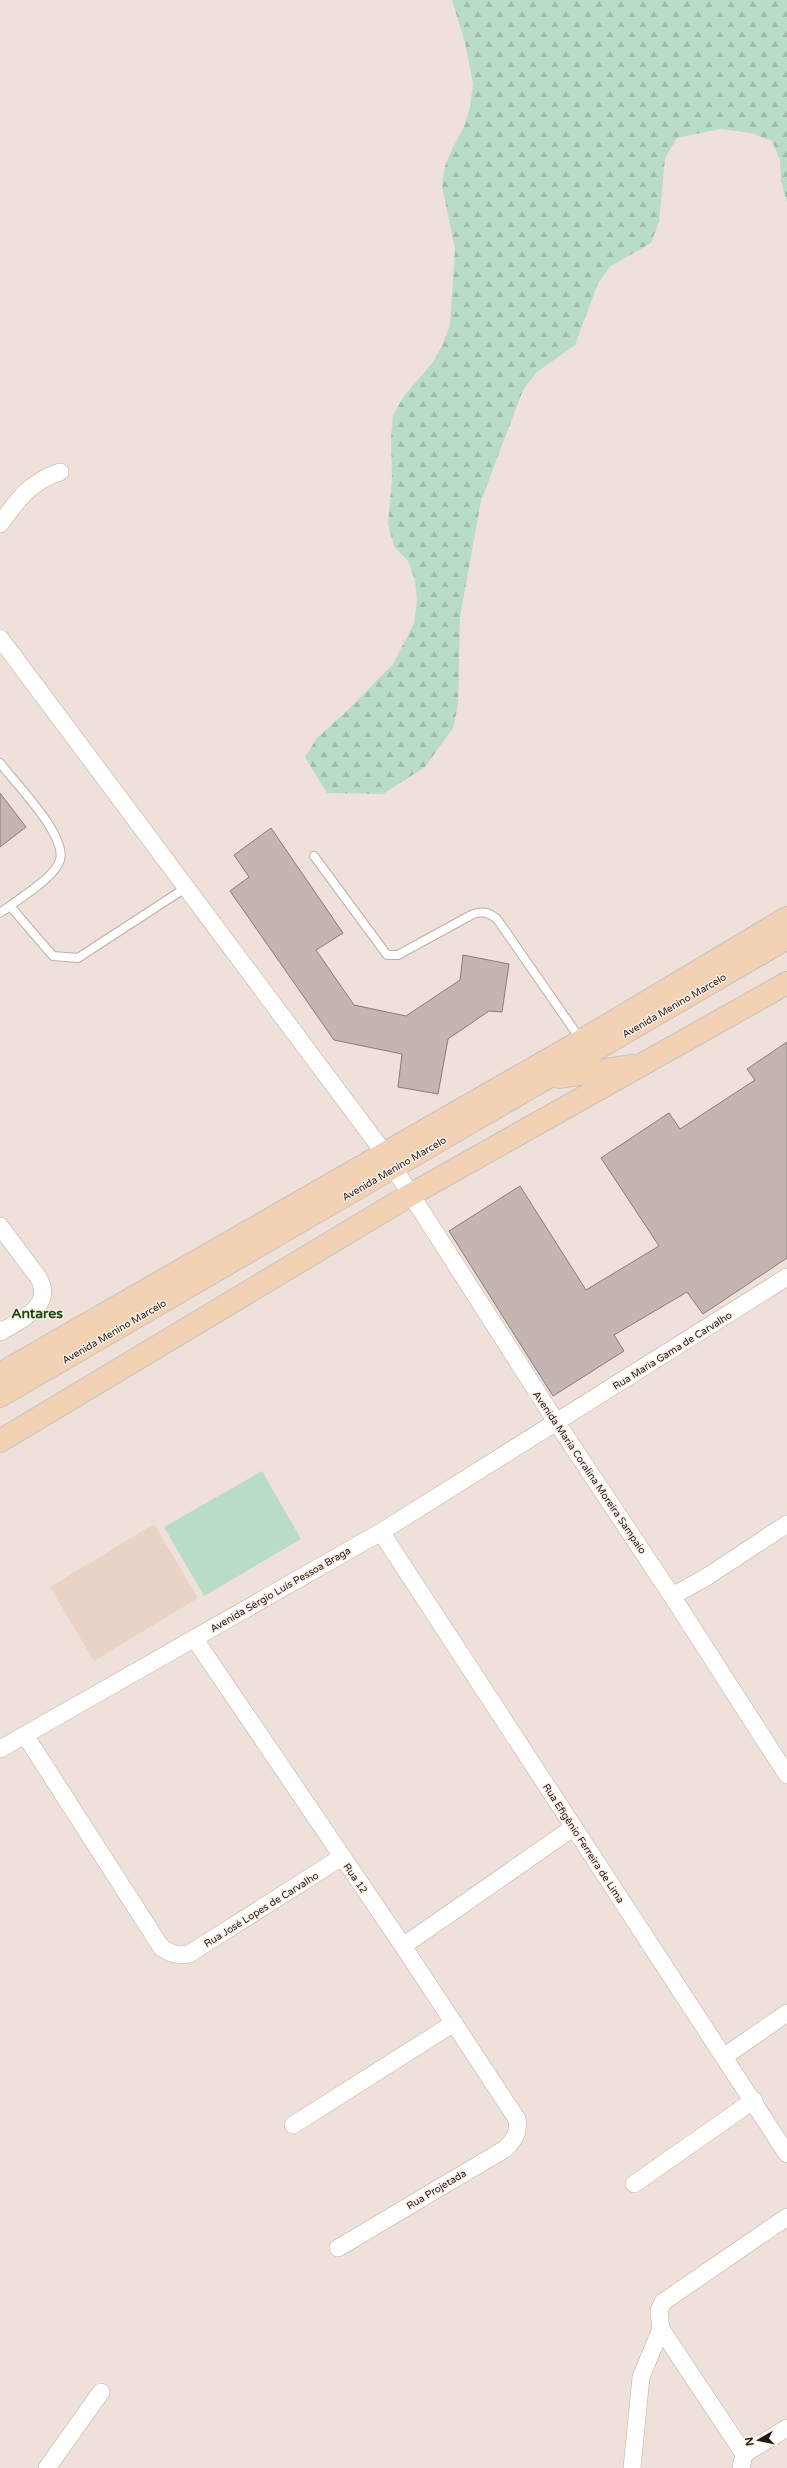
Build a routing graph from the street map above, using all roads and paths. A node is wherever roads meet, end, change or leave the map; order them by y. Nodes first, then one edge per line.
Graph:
1 (60, 472) dead end
2 (0, 524) edge
3 (0, 638) edge
4 (0, 763) edge
5 (314, 856) dead end
6 (187, 887) junction
7 (10, 906) junction
8 (0, 913) edge
9 (787, 918) edge
10 (787, 938) edge
11 (787, 983) edge
12 (581, 1041) junction
13 (644, 1063) junction
14 (547, 1079) junction
15 (389, 1161) junction
16 (410, 1195) junction
17 (0, 1226) edge
18 (787, 1276) edge
19 (0, 1332) edge
20 (0, 1374) edge
21 (0, 1396) edge
22 (556, 1423) junction
23 (0, 1441) edge
24 (787, 1524) edge
25 (381, 1532) junction
26 (672, 1596) junction
27 (194, 1638) junction
28 (25, 1735) junction
29 (0, 1749) edge
30 (787, 1774) edge
31 (574, 1827) junction
32 (342, 1857) junction
33 (404, 1946) junction
34 (787, 2013) edge
35 (454, 2023) junction
36 (725, 2056) junction
37 (754, 2100) junction
38 (516, 2119) joint
39 (293, 2125) dead end
40 (787, 2154) edge
41 (634, 2184) dead end
42 (787, 2217) edge
43 (338, 2248) dead end
44 (661, 2329) junction
45 (101, 2392) dead end
46 (787, 2428) edge
47 (743, 2461) edge
48 (47, 2468) edge
49 (632, 2468) edge

1 - 2 street
3 - 6 street, Avenida Maria Coralina Moreira Sampaio
4 - 7 lane
5 - 12 lane
6 - 7 lane
6 - 15 street, Avenida Maria Coralina Moreira Sampaio
7 - 8 lane
9 - 12 main road, Avenida Menino Marcelo
10 - 14 main road, Avenida Menino Marcelo
11 - 13 main road
12 - 15 main road, Avenida Menino Marcelo
13 - 14 main road
13 - 16 main road
14 - 15 main road, Avenida Menino Marcelo
15 - 16 street, Avenida Maria Coralina Moreira Sampaio
15 - 20 main road, Avenida Menino Marcelo
15 - 21 main road, Avenida Menino Marcelo
16 - 22 street, Avenida Maria Coralina Moreira Sampaio
16 - 23 main road
17 - 19 street
18 - 22 street, Rua Maria Gama de Carvalho
22 - 25 street, Avenida Sérgio Luís Pessoa Braga
22 - 26 street, Avenida Maria Coralina Moreira Sampaio
24 - 26 street
25 - 27 street, Avenida Sérgio Luís Pessoa Braga
25 - 31 street, Rua Efigênio Ferreira de Lima
26 - 30 street, Avenida Maria Coralina Moreira Sampaio
27 - 28 street, Avenida Sérgio Luís Pessoa Braga
27 - 32 street, Rua 12
28 - 29 street, Avenida Sérgio Luís Pessoa Braga
28 - 32 street, Rua José Lopes de Carvalho
31 - 33 street
31 - 36 street, Rua Efigênio Ferreira de Lima
32 - 33 street, Rua 12
33 - 35 street, Rua 12
34 - 36 street
35 - 38 street, Rua 12
35 - 39 street
36 - 37 street, Rua Efigênio Ferreira de Lima
37 - 40 street, Rua Efigênio Ferreira de Lima
37 - 41 street
38 - 43 street, Rua Projetada
42 - 44 street
44 - 47 street
44 - 49 street
45 - 48 street
46 - 47 street

